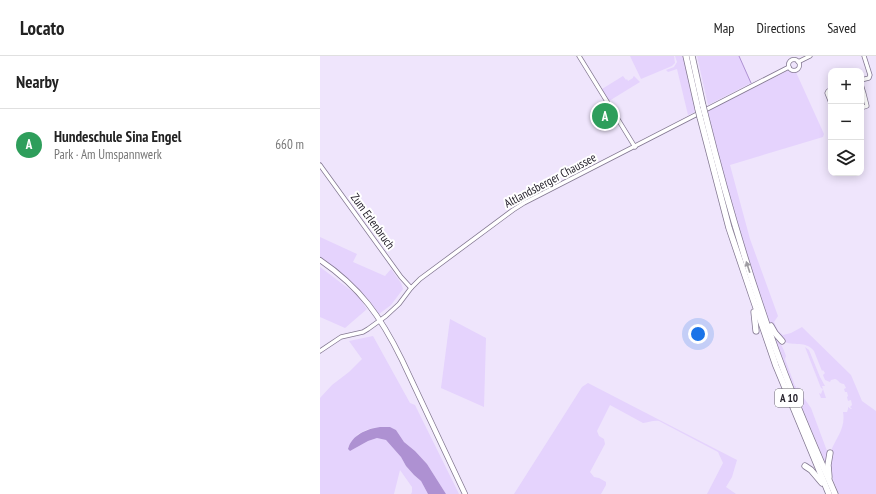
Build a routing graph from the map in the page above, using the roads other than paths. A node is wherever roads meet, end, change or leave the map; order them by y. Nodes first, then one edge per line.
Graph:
1 (578, 56) edge
2 (686, 56) edge
3 (692, 56) edge
4 (810, 56) edge
5 (864, 56) edge
6 (790, 58) edge
7 (798, 62) junction
8 (789, 67) junction
9 (864, 79) edge
10 (864, 94) edge
11 (864, 107) edge
12 (703, 111) junction
13 (634, 147) junction
14 (320, 165) edge
15 (320, 260) edge
16 (411, 288) junction
17 (752, 300) junction
18 (762, 312) junction
19 (380, 320) junction
20 (756, 331) dead end
21 (782, 341) dead end
22 (320, 351) edge
23 (830, 453) dead end
24 (805, 466) dead end
25 (830, 482) junction
26 (465, 494) edge
27 (829, 494) edge
28 (835, 494) edge

1 - 13 street
2 - 12 highway, A 10
3 - 12 highway, A 10
4 - 7 street
5 - 9 street
6 - 7 street
6 - 8 street
7 - 8 street
8 - 12 street, Altlandsberger Chaussee
10 - 11 street
12 - 13 street, Altlandsberger Chaussee
12 - 17 highway, A 10
18 -> 12 highway, A 10
13 - 16 street, Altlandsberger Chaussee
14 - 16 street, Zum Erlenbruch
15 - 19 main road
16 - 19 street, Altlandsberger Chaussee
17 - 20 highway
17 - 27 highway, A 10
18 - 21 highway
18 - 25 highway, A 10
19 - 22 street, Altlandsberger Chaussee
19 - 26 main road
23 - 25 highway
24 - 27 highway
25 - 28 highway, A 10

